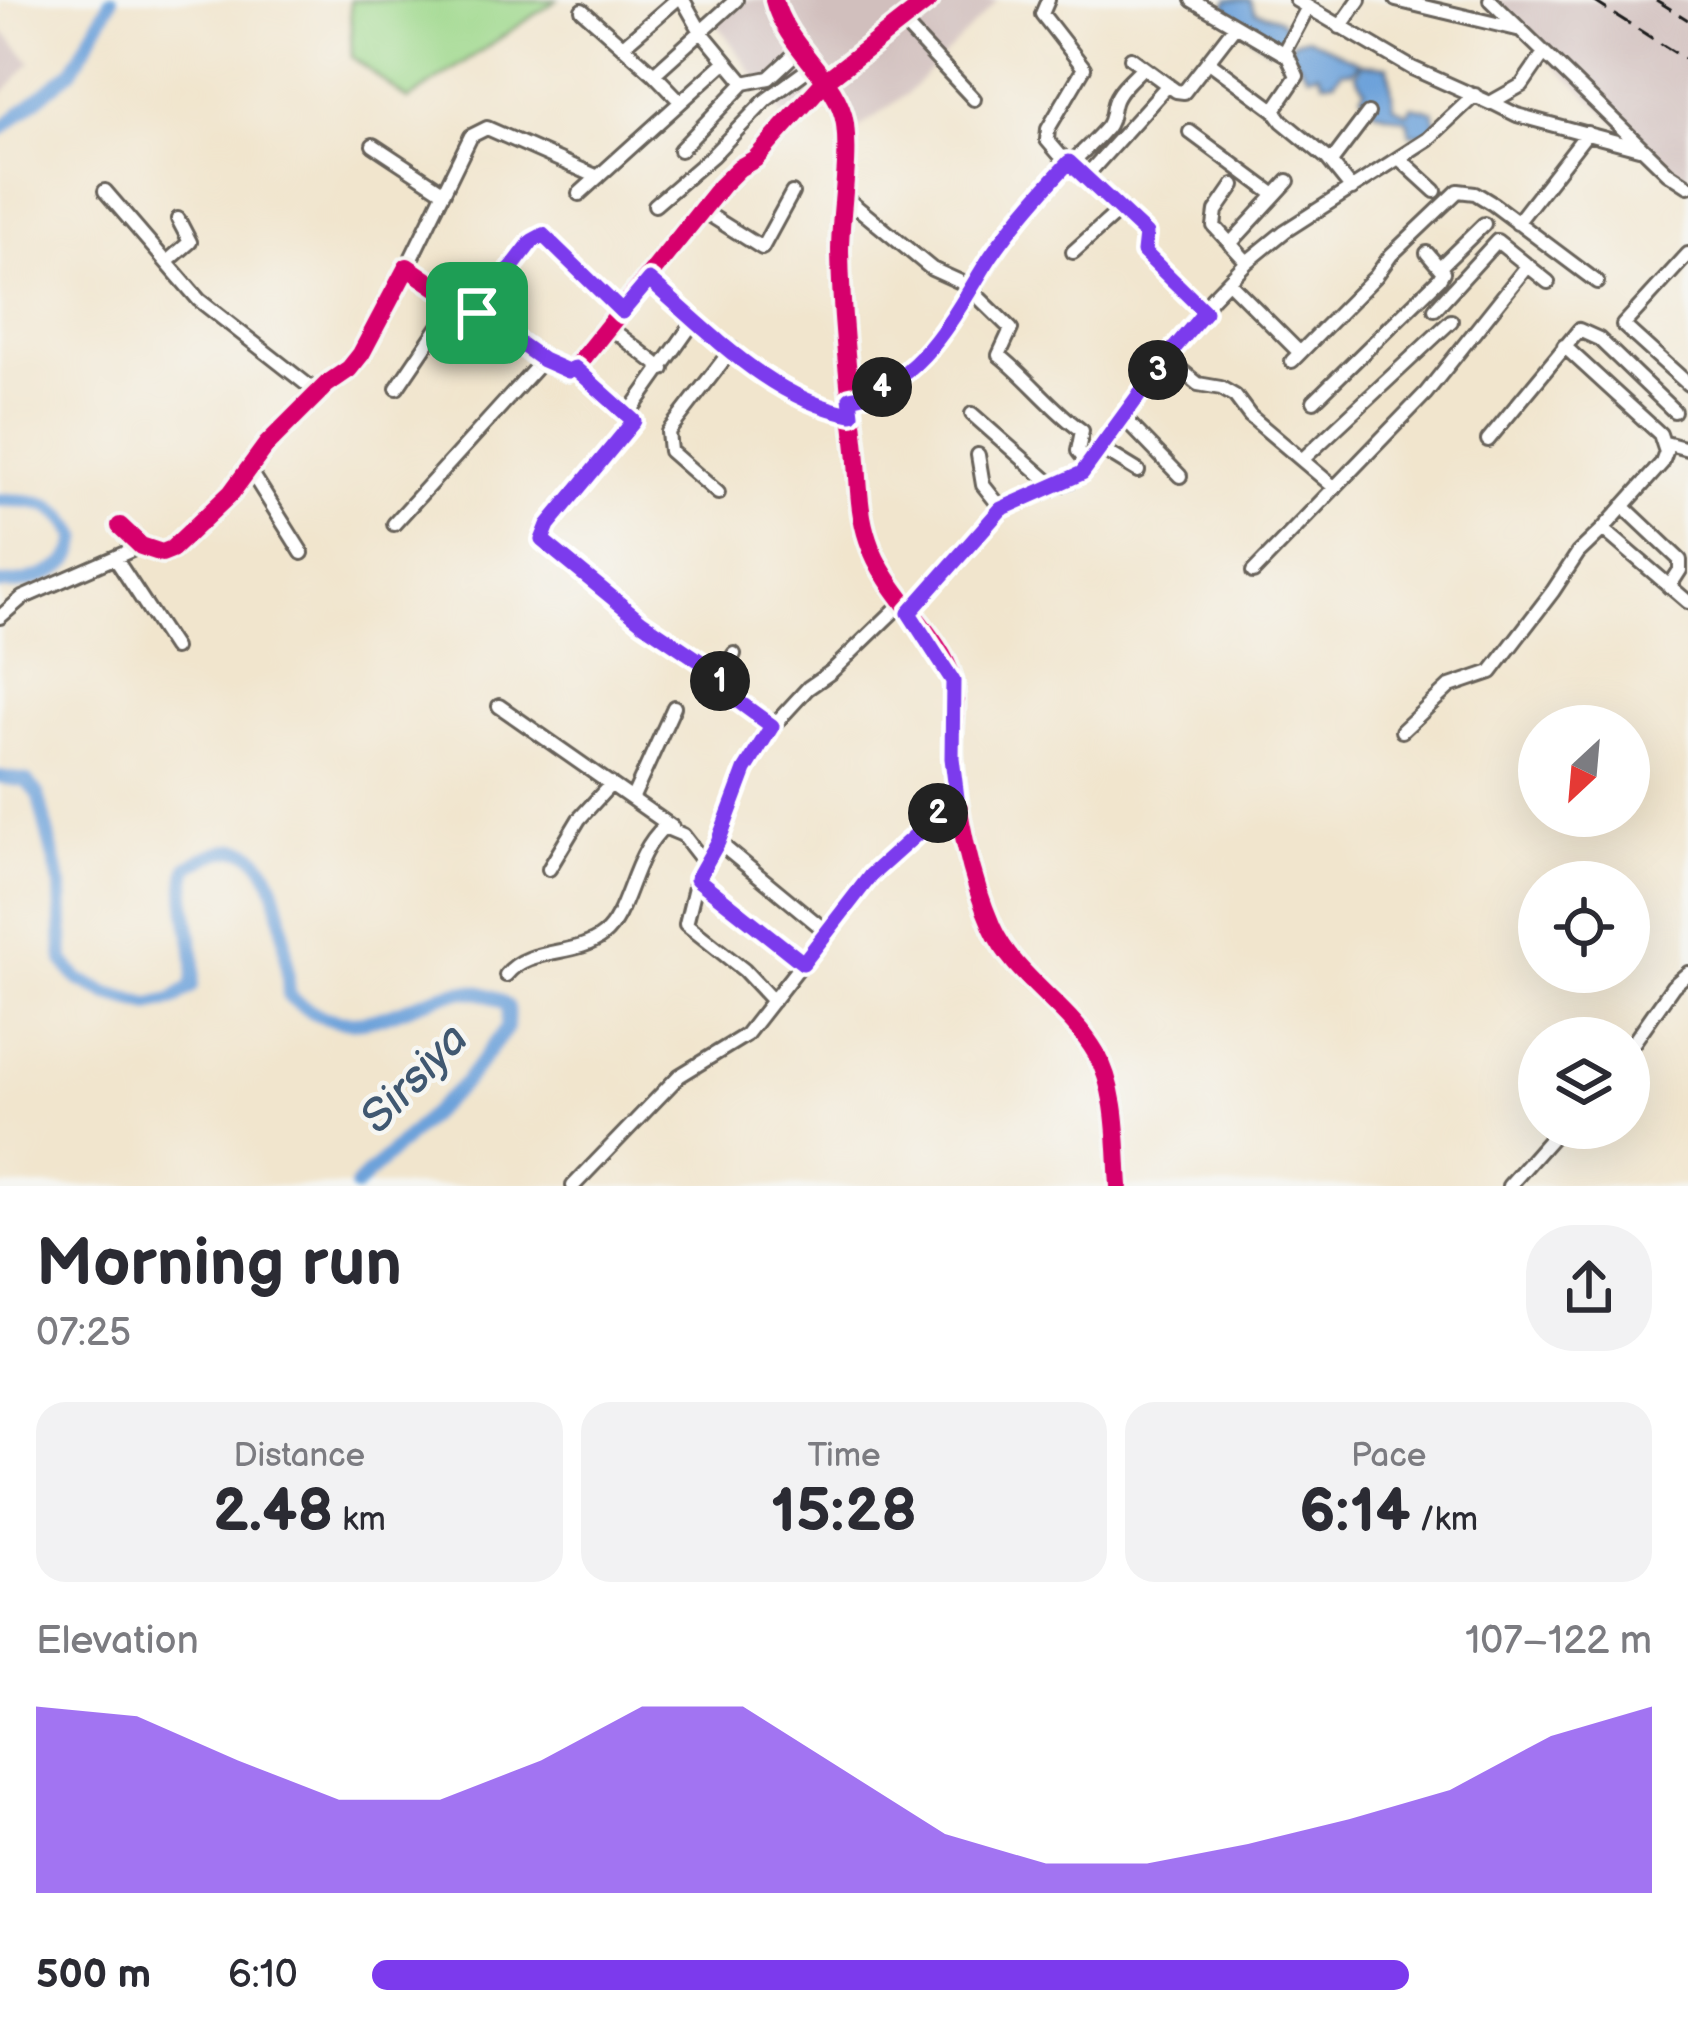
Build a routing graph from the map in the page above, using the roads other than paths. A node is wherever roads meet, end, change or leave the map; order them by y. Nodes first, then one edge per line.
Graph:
1 (680, 0) edge
2 (736, 0) edge
3 (774, 0) edge
4 (929, 0) edge
5 (1048, 0) edge
6 (1192, 0) edge
7 (1359, 0) edge
8 (1396, 0) edge
9 (1490, 0) edge
10 (1302, 3) edge
11 (582, 10) dead end
12 (901, 20) junction
13 (1235, 26) junction
14 (1340, 27) junction
15 (700, 30) junction
16 (1520, 30) junction
17 (623, 46) junction
18 (799, 50) junction
19 (1544, 53) junction
20 (1286, 55) junction
21 (1131, 58) dead end
22 (1208, 61) junction
23 (725, 62) junction
24 (811, 67) junction
25 (1143, 67) junction
26 (654, 74) junction
27 (744, 82) junction
28 (824, 82) junction
29 (1168, 85) junction
30 (1475, 95) junction
31 (974, 99) dead end
32 (680, 101) junction
33 (1491, 103) junction
34 (1274, 110) junction
35 (1368, 113) dead end
36 (1190, 132) dead end
37 (1587, 133) junction
38 (373, 146) dead end
39 (680, 150) dead end
40 (1646, 151) junction
41 (1400, 159) junction
42 (1069, 162) junction
43 (1331, 162) junction
44 (598, 177) junction
45 (1085, 177) junction
46 (1288, 181) dead end
47 (1234, 185) dead end
48 (1688, 186) edge
49 (1352, 189) junction
50 (104, 191) dead end
51 (1435, 191) dead end
52 (444, 192) junction
53 (579, 194) dead end
54 (792, 194) dead end
55 (1275, 195) junction
56 (842, 196) junction
57 (655, 205) dead end
58 (700, 209) junction
59 (1120, 209) junction
60 (178, 219) dead end
61 (1516, 223) junction
62 (1484, 224) dead end
63 (1230, 244) junction
64 (1073, 252) dead end
65 (1427, 253) dead end
66 (1688, 254) edge
67 (168, 261) junction
68 (1247, 262) junction
69 (1528, 265) junction
70 (1441, 266) junction
71 (407, 267) junction
72 (649, 280) junction
73 (1228, 282) junction
74 (1548, 282) dead end
75 (1597, 283) dead end
76 (971, 292) junction
77 (1419, 296) junction
78 (456, 301) junction
79 (1436, 309) junction
80 (622, 312) junction
81 (1205, 312) junction
82 (477, 313) junction
83 (695, 320) junction
84 (1451, 321) junction
85 (609, 327) junction
86 (1469, 335) junction
87 (1564, 346) junction
88 (732, 349) junction
89 (1166, 358) junction
90 (543, 360) junction
91 (575, 368) junction
92 (663, 369) junction
93 (1688, 384) edge
94 (398, 388) dead end
95 (319, 394) junction
96 (850, 398) junction
97 (1314, 401) dead end
98 (1674, 410) dead end
99 (629, 413) junction
100 (852, 414) junction
101 (972, 414) dead end
102 (1124, 417) junction
103 (1488, 440) dead end
104 (1665, 443) junction
105 (1102, 449) junction
106 (1688, 449) edge
107 (978, 454) dead end
108 (1303, 459) junction
109 (1090, 465) junction
110 (248, 466) junction
111 (1138, 471) dead end
112 (1180, 476) dead end
113 (1055, 487) junction
114 (1335, 488) junction
115 (718, 493) dead end
116 (1623, 506) junction
117 (1001, 509) junction
118 (394, 524) dead end
119 (120, 526) dead end
120 (1603, 529) junction
121 (141, 546) junction
122 (302, 553) dead end
123 (115, 558) junction
124 (1252, 572) dead end
125 (1669, 587) junction
126 (1688, 602) edge
127 (905, 608) junction
128 (0, 617) edge
129 (173, 648) dead end
130 (734, 654) dead end
131 (722, 676) junction
132 (499, 706) dead end
133 (674, 707) dead end
134 (772, 726) junction
135 (1402, 731) dead end
136 (611, 784) junction
137 (957, 798) junction
138 (632, 799) junction
139 (673, 827) junction
140 (718, 842) junction
141 (704, 862) junction
142 (549, 869) dead end
143 (697, 879) junction
144 (827, 932) junction
145 (803, 963) junction
146 (1688, 973) edge
147 (506, 975) dead end
148 (773, 1001) junction
149 (1650, 1019) edge
150 (1542, 1149) edge
151 (573, 1186) edge
152 (1119, 1186) edge
153 (1509, 1186) edge

1 - 15 street
1 - 17 street
2 - 15 street
3 - 18 street
4 - 12 street
5 - 42 street
6 - 13 street
7 - 14 street
8 - 16 street
9 - 16 street
10 - 14 street
10 - 20 street
11 - 17 street
12 - 28 street
12 - 31 street
13 - 20 street
13 - 22 street
14 - 30 street
15 - 23 street
15 - 26 street
16 - 19 street
17 - 26 street
18 - 24 street
18 - 27 street
19 - 33 street
19 - 40 street
20 - 34 street
21 - 25 street
22 - 29 street
22 - 34 street
23 - 27 street
23 - 32 street
24 - 28 street
24 - 57 street
25 - 29 street
25 - 42 street
26 - 32 street
27 - 39 street
28 - 56 street
28 - 58 street
29 - 45 street
30 - 33 street
30 - 41 street
32 - 44 street
33 - 37 street
34 - 43 street
35 - 43 street
36 - 55 street
37 - 40 street
37 - 61 street
38 - 52 street
40 - 48 street
41 - 49 street
41 - 51 street
42 - 45 street
42 - 76 street
43 - 49 street
44 - 52 street
44 - 53 street
45 - 59 street
46 - 55 street
47 - 63 street
49 - 68 street
50 - 67 street
52 - 71 street
54 - 58 street
55 - 63 street
56 - 76 street
56 - 96 street
58 - 72 street
59 - 64 street
59 - 81 street
60 - 67 street
61 - 73 street
61 - 75 street
62 - 70 street
63 - 68 street
65 - 70 street
66 - 93 street
67 - 95 street
68 - 73 street
69 - 74 street
69 - 79 street
69 - 86 street
70 - 77 street
71 - 78 street
71 - 95 street
72 - 80 street
72 - 83 street
73 - 81 street
76 - 96 street
76 - 109 street
77 - 79 street
77 - 97 street
78 - 82 street
78 - 94 street
79 - 84 street
80 - 82 street
80 - 85 street
81 - 89 street
82 - 90 street
83 - 88 street
83 - 92 street
84 - 86 street
84 - 108 street
85 - 91 street
85 - 92 street
86 - 114 street
87 - 98 street
87 - 103 street
87 - 104 street
88 - 100 street
88 - 115 street
89 - 102 street
89 - 108 street
90 - 91 street
90 - 118 street
91 - 99 street
92 - 99 street
95 - 110 street
96 - 100 street
99 - 131 street
100 - 127 street
101 - 113 street
102 - 105 street
102 - 112 street
104 - 106 street
104 - 116 street
105 - 109 street
105 - 111 street
107 - 117 street
108 - 114 street
109 - 113 street
110 - 121 street
110 - 122 street
113 - 117 street
114 - 124 street
116 - 120 street
116 - 125 street
117 - 127 street
119 - 121 street
120 - 125 street
120 - 135 street
121 - 123 street
123 - 128 street
123 - 129 street
125 - 126 street
127 - 134 street
127 - 137 street
130 - 131 street
131 - 134 street
132 - 136 street
133 - 138 street
134 - 140 street
136 - 138 street
136 - 142 street
137 - 144 street
137 - 152 street
138 - 139 street
139 - 141 street
139 - 147 street
140 - 141 street
140 - 144 street
141 - 143 street
143 - 145 street
143 - 148 street
144 - 145 street
145 - 148 street
146 - 149 street
148 - 151 street
150 - 153 street

